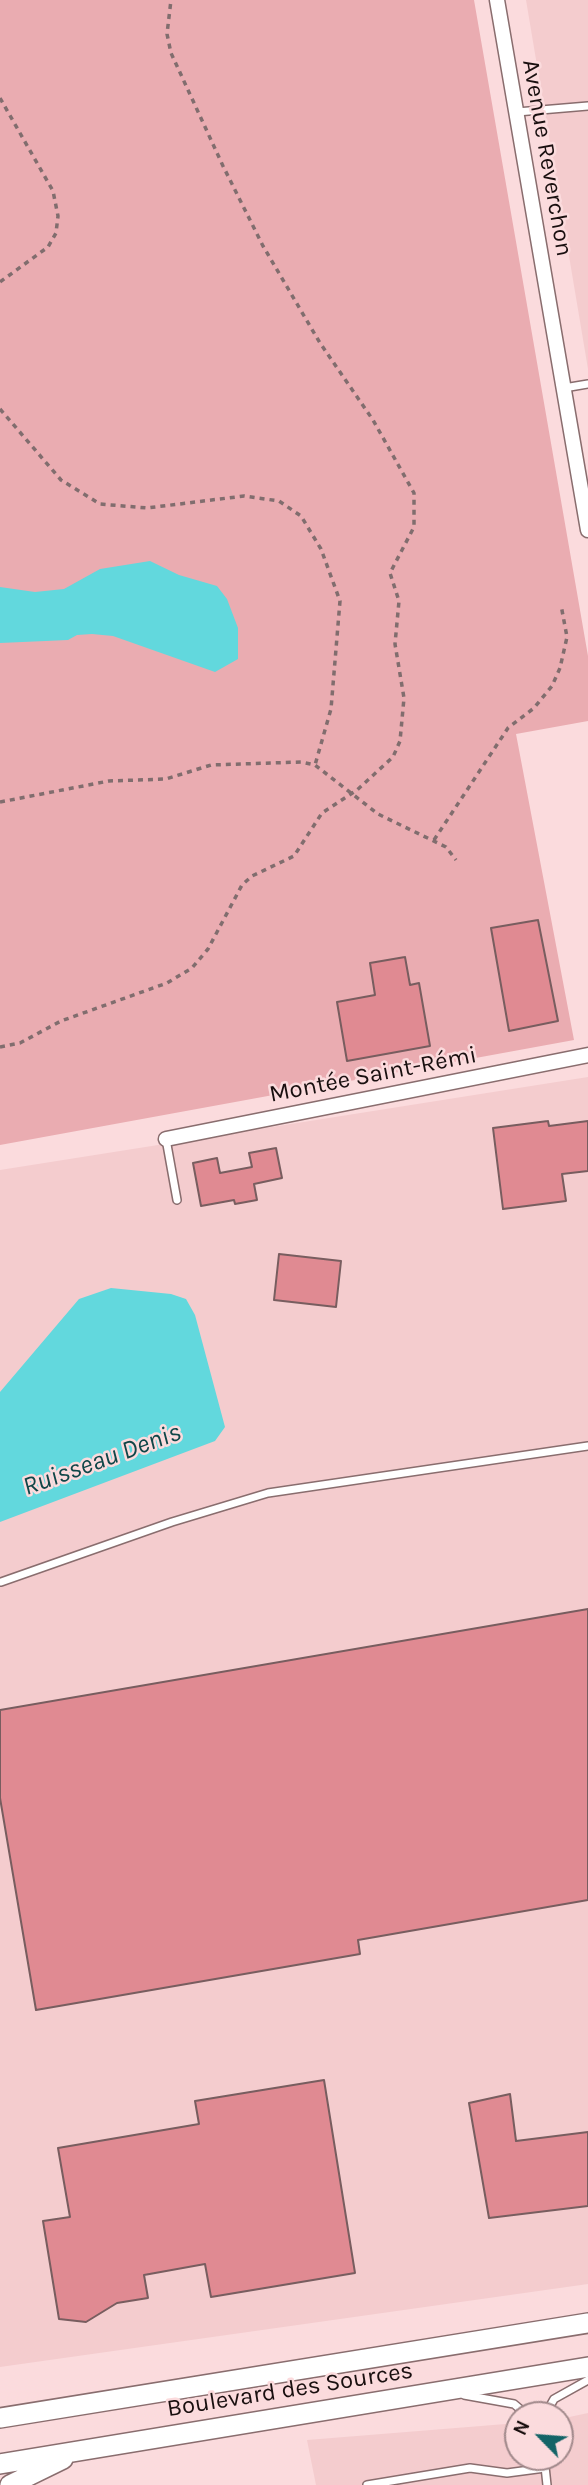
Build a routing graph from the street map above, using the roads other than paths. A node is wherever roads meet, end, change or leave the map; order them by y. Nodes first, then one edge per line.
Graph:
1 (497, 0) edge
2 (588, 106) edge
3 (516, 112) junction
4 (588, 384) edge
5 (564, 388) junction
6 (588, 530) edge
7 (588, 1055) edge
8 (166, 1139) joint
9 (177, 1200) dead end
10 (588, 1446) edge
11 (1, 1582) edge
12 (588, 2323) edge
13 (588, 2367) edge
14 (588, 2380) edge
15 (439, 2390) junction
16 (553, 2401) edge
17 (504, 2402) edge
18 (0, 2418) edge
19 (86, 2448) junction
20 (0, 2464) edge
21 (523, 2471) edge
22 (10, 2485) edge
23 (367, 2485) edge

1 - 3 street, Avenue Reverchon
2 - 3 lane
3 - 5 street, Avenue Reverchon
4 - 5 lane
5 - 6 street, Avenue Reverchon
7 - 8 street, Montée Saint-Rémi
8 - 9 lane
10 - 11 lane
12 - 18 main road, Boulevard des Sources
13 - 15 main road, Boulevard des Sources
14 - 16 lane
15 - 17 lane
15 - 19 main road, Boulevard des Sources
19 - 20 main road, Boulevard des Sources
19 - 22 main road
21 - 23 lane

